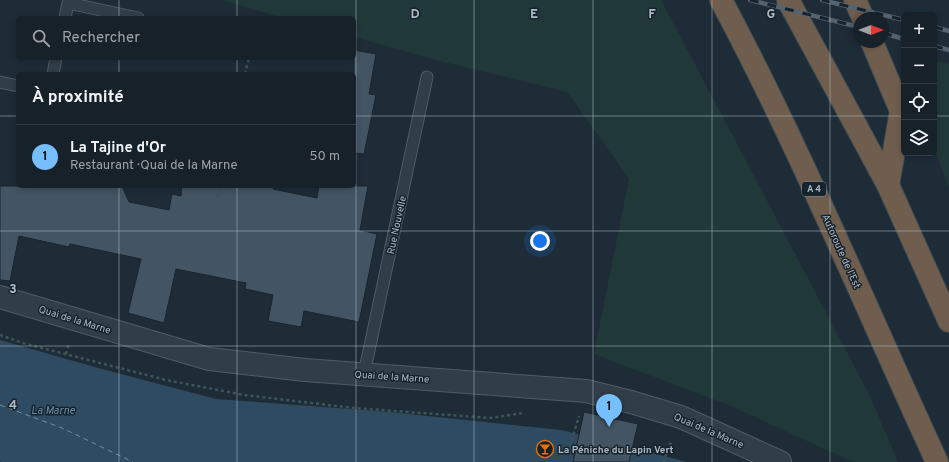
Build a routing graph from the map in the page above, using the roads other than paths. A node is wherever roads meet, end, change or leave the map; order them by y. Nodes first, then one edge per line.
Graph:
1 (721, 0) edge
2 (788, 0) edge
3 (855, 0) edge
4 (860, 12) edge
5 (65, 16) edge
6 (129, 16) edge
7 (875, 48) edge
8 (56, 60) edge
9 (52, 72) edge
10 (427, 77) dead end
11 (0, 82) edge
12 (16, 86) edge
13 (888, 185) junction
14 (0, 297) edge
15 (949, 321) edge
16 (364, 374) junction
17 (780, 462) edge
18 (937, 462) edge

1 - 18 highway, Autoroute de l’Est / A 4
2 - 13 highway
3 - 4 highway
5 - 6 lane
7 - 13 highway
8 - 9 lane
10 - 16 lane, Rue Nouvelle
11 - 12 lane
13 - 15 highway
14 - 16 street, Quai de la Marne
16 - 17 street, Quai de la Marne

